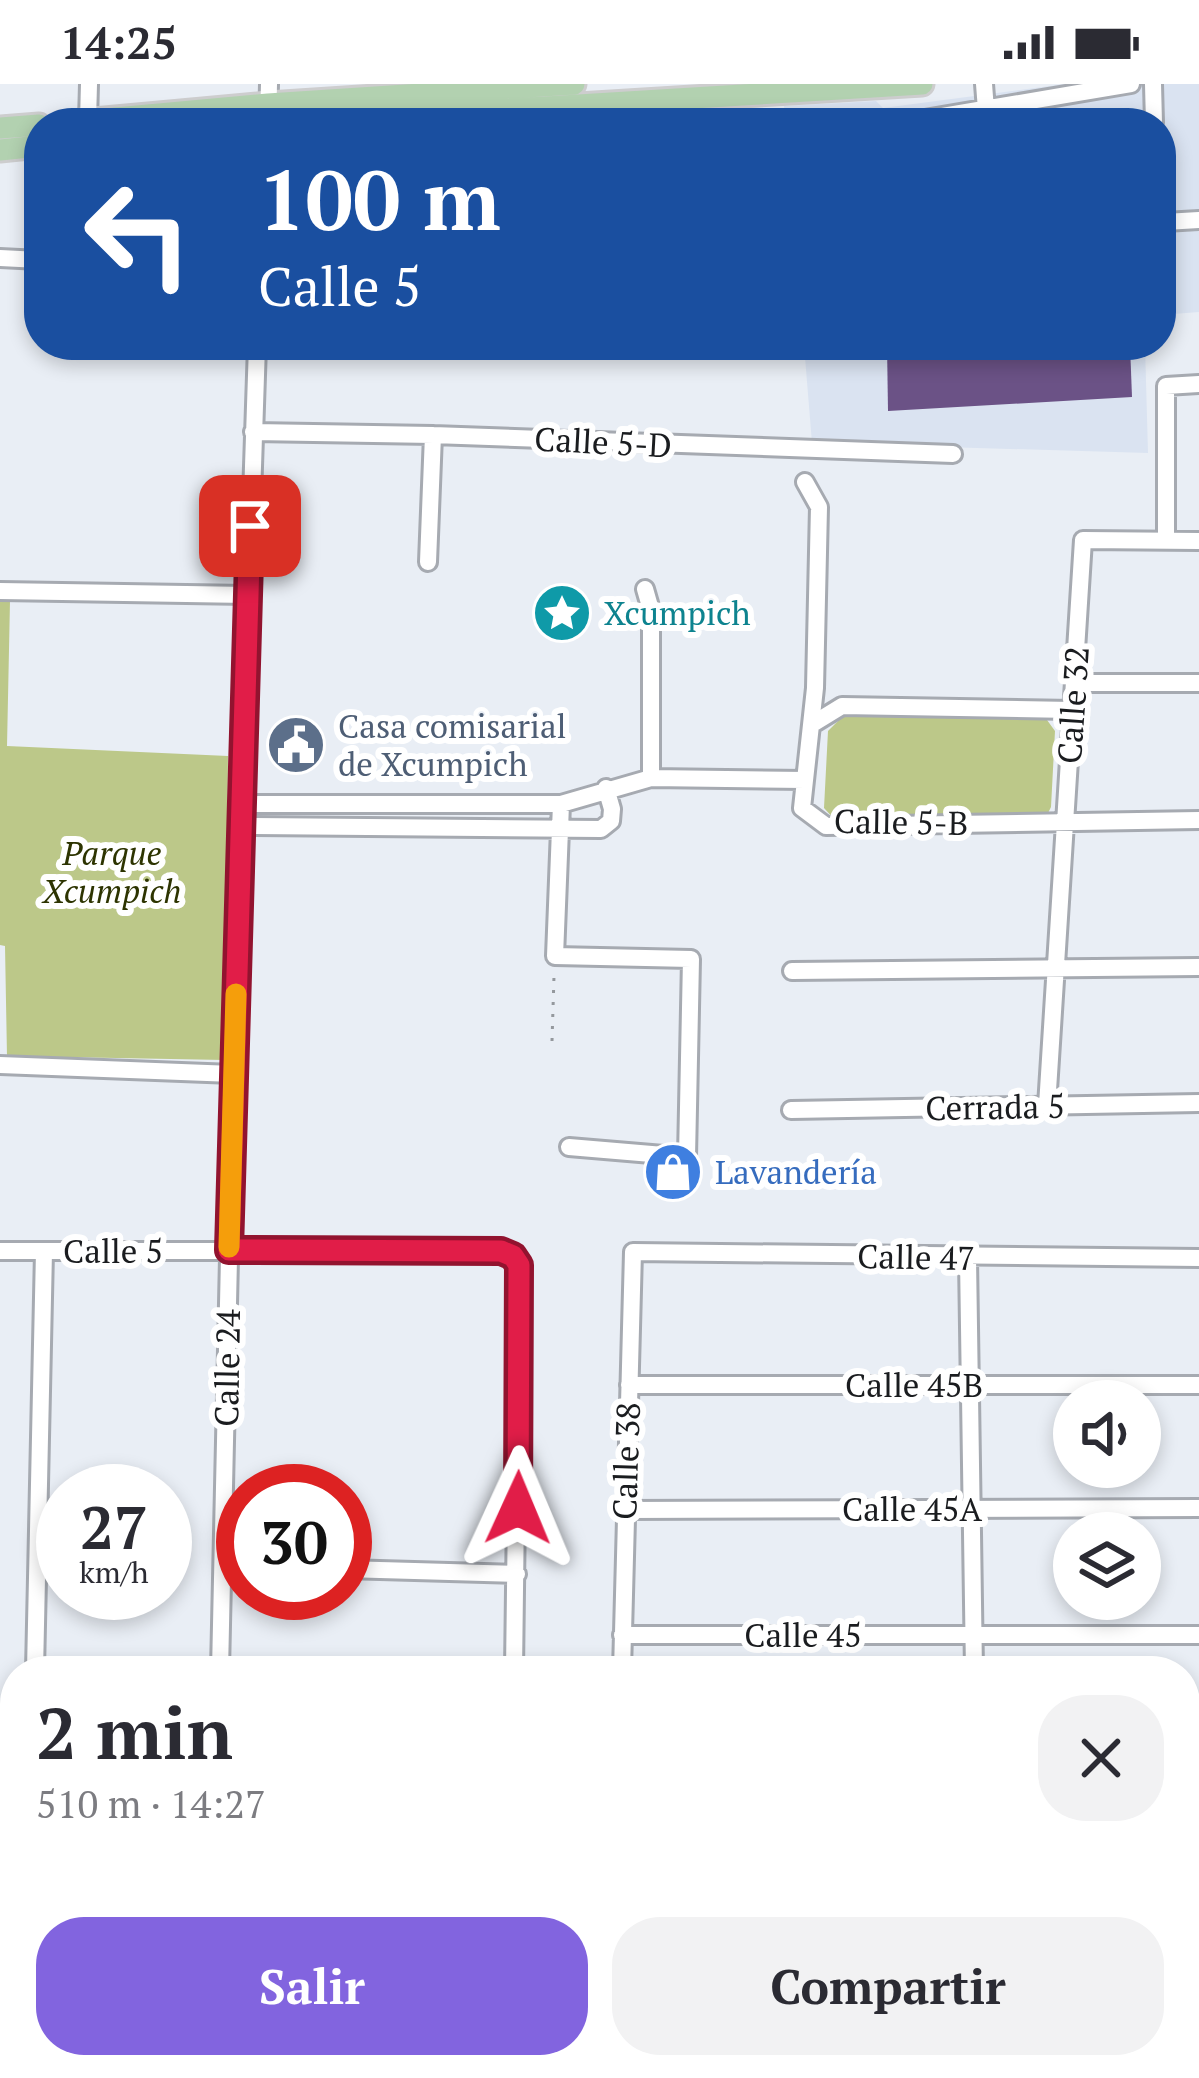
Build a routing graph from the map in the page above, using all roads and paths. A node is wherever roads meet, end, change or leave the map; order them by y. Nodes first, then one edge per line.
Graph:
1 (574, 84) edge
2 (922, 84) edge
3 (1131, 84) edge
4 (268, 104) edge
5 (226, 108) edge
6 (550, 108) edge
7 (1022, 108) edge
8 (255, 360) edge
9 (1199, 384) edge
10 (253, 432) junction
11 (433, 435) junction
12 (953, 454) dead end
13 (805, 482) dead end
14 (1166, 540) junction
15 (1199, 541) edge
16 (428, 562) dead end
17 (645, 589) dead end
18 (0, 591) edge
19 (248, 596) junction
20 (1199, 682) edge
21 (1074, 683) junction
22 (1072, 710) junction
23 (811, 725) junction
24 (651, 778) junction
25 (805, 780) junction
26 (607, 788) junction
27 (243, 804) junction
28 (561, 804) junction
29 (1199, 820) edge
30 (1065, 823) junction
31 (243, 826) junction
32 (560, 828) junction
33 (555, 956) junction
34 (1199, 967) edge
35 (1056, 968) junction
36 (792, 971) dead end
37 (552, 1041) dead end
38 (0, 1065) edge
39 (232, 1074) junction
40 (1199, 1103) edge
41 (1048, 1106) junction
42 (791, 1110) dead end
43 (568, 1147) dead end
44 (229, 1250) junction
45 (0, 1251) edge
46 (44, 1251) junction
47 (633, 1252) joint
48 (968, 1258) junction
49 (1199, 1258) edge
50 (629, 1385) junction
51 (969, 1385) junction
52 (1199, 1385) edge
53 (226, 1464) edge
54 (1199, 1508) edge
55 (972, 1509) junction
56 (625, 1510) junction
57 (372, 1570) edge
58 (517, 1574) junction
59 (222, 1620) edge
60 (622, 1635) junction
61 (1199, 1635) edge
62 (974, 1636) junction
63 (35, 1656) edge
64 (221, 1656) edge
65 (514, 1656) edge
66 (622, 1656) edge
67 (974, 1656) edge

1 - 4 main road
2 - 6 main road
3 - 7 street
4 - 5 main road
8 - 10 street, Calle 24
9 - 14 street
10 - 11 street, Calle 5-D
10 - 19 street, Calle 24
11 - 12 street, Calle 5-D
11 - 16 street
13 - 23 street
14 - 15 street
14 - 21 street, Calle 32
17 - 24 street
18 - 19 street
19 - 27 street, Calle 24
20 - 21 street
21 - 22 street, Calle 32
22 - 23 street
22 - 30 street, Calle 32
23 - 25 street
24 - 25 street, Calle 5-B
24 - 26 street, Calle 5-B
25 - 30 street, Calle 5-B
26 - 28 street, Calle 5-B
26 - 32 street
27 - 28 street, Calle 5-B
27 - 31 street, Calle 24
28 - 32 street
29 - 30 street
30 - 35 street, Calle 32
31 - 32 street
31 - 39 street, Calle 24
32 - 33 street
33 - 37 path
33 - 43 street
34 - 35 street
35 - 36 street
35 - 41 street, Calle 32
38 - 39 street
39 - 44 street, Calle 24
40 - 41 street, Cerrada 5
41 - 42 street, Cerrada 5
44 - 46 street, Calle 5
44 - 53 street, Calle 24
44 - 58 street, Calle 5
45 - 46 street, Calle 5
46 - 63 street
47 - 48 street, Calle 47
47 - 50 street, Calle 38
48 - 49 street, Calle 47
48 - 51 street
50 - 51 street, Calle 45B
50 - 56 street, Calle 38
51 - 52 street, Calle 45B
51 - 55 street
54 - 55 street, Calle 45A
55 - 56 street, Calle 45A
55 - 62 street
56 - 60 street, Calle 38
57 - 58 street
58 - 65 street
59 - 64 street, Calle 24
60 - 62 street, Calle 45
60 - 66 street, Calle 38
61 - 62 street, Calle 45
62 - 67 street

